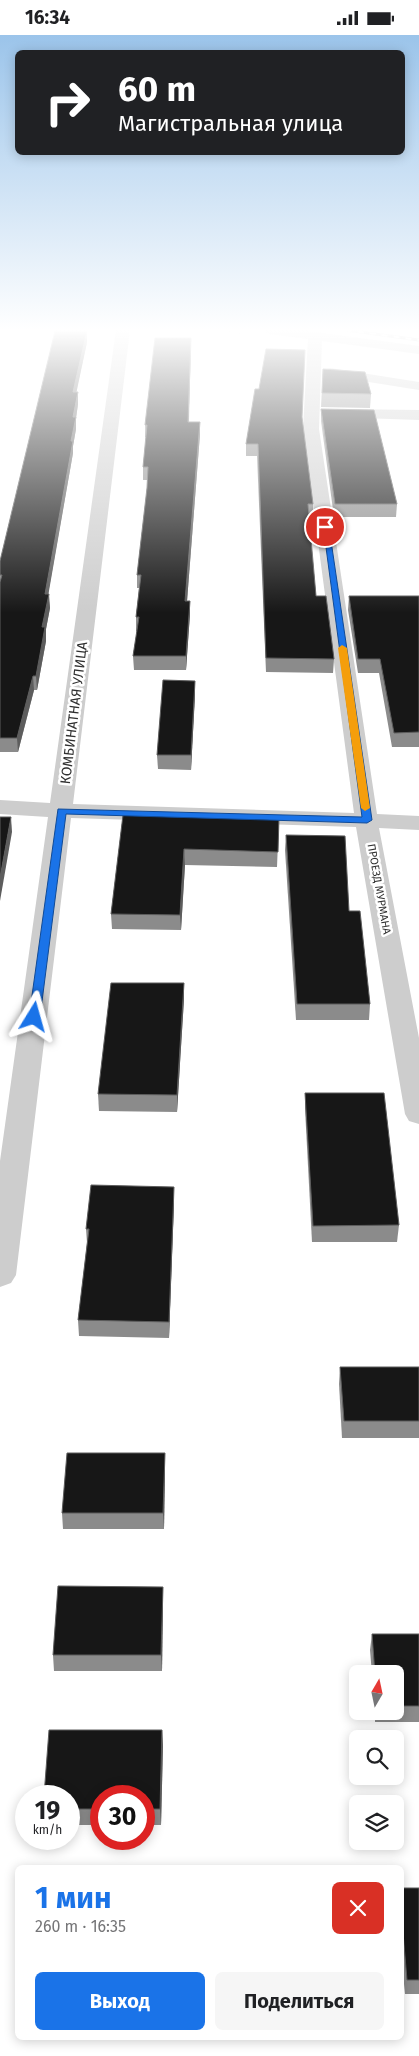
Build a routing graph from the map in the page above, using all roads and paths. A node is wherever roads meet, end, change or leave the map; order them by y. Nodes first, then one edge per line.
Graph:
1 (111, 424) edge
2 (311, 424) edge
3 (0, 807) edge
4 (61, 811) junction
5 (367, 820) junction
6 (419, 823) edge
7 (419, 1114) edge
8 (0, 1275) edge

1 - 4 street, КОМБИНАТНАЯ УЛИЦА
2 - 5 street, ПРОЕЗД МУРМАНА
3 - 4 street
4 - 5 street
4 - 8 street, КОМБИНАТНАЯ УЛИЦА
5 - 6 street
5 - 7 street, ПРОЕЗД МУРМАНА

